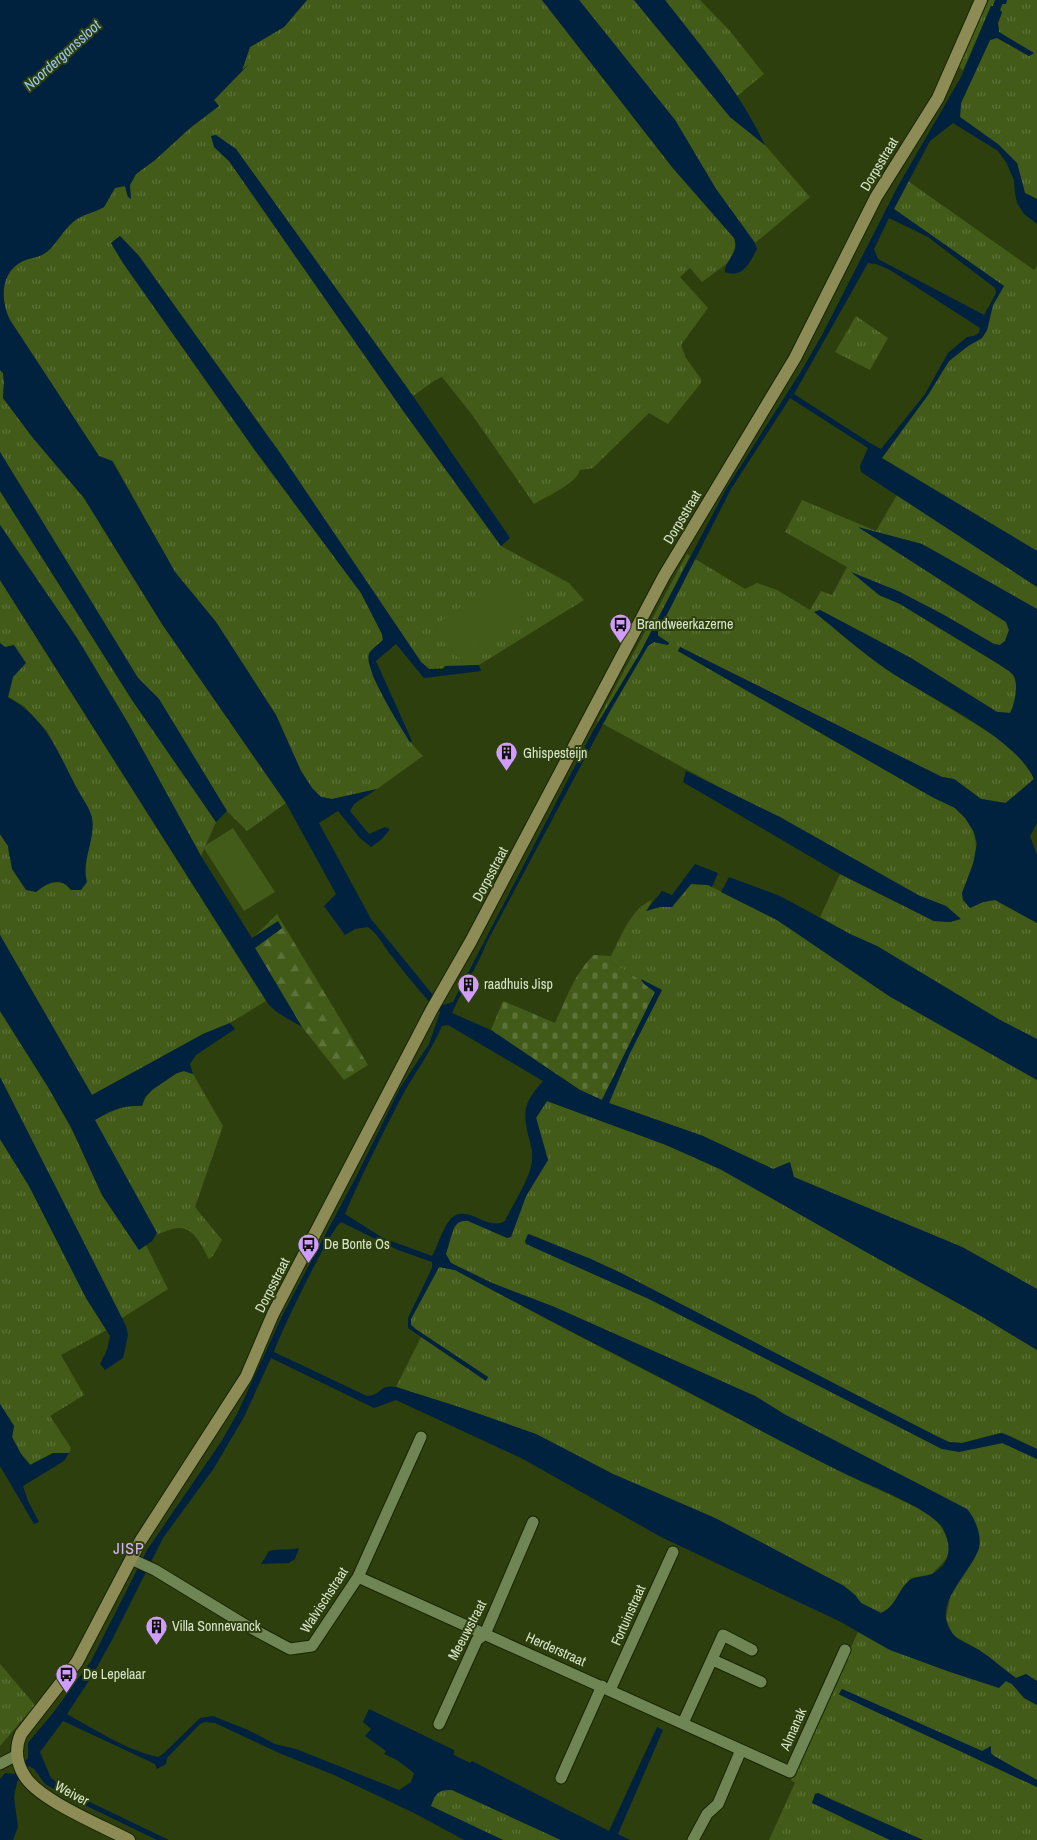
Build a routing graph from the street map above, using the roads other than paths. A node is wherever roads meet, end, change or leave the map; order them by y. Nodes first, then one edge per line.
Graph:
1 (981, 0) edge
2 (421, 1437) dead end
3 (533, 1522) dead end
4 (673, 1552) dead end
5 (136, 1560) junction
6 (358, 1577) junction
7 (485, 1634) junction
8 (752, 1650) dead end
9 (845, 1650) dead end
10 (712, 1660) junction
11 (761, 1682) dead end
12 (606, 1688) junction
13 (683, 1723) junction
14 (439, 1724) dead end
15 (741, 1750) junction
16 (0, 1764) edge
17 (20, 1765) junction
18 (561, 1778) dead end
19 (129, 1840) edge
20 (693, 1840) edge

1 - 5 street, Dorpsstraat
2 - 6 street, Walvischstraat
3 - 7 street, Meeuwstraat
4 - 12 street, Fortuinstraat
5 - 6 street, Walvischstraat
5 - 17 street, Dorpsstraat
6 - 7 street, Herderstraat
7 - 12 street, Herderstraat
7 - 14 street, Meeuwstraat
8 - 10 street
9 - 15 street, Almanak
10 - 11 street
10 - 13 street
12 - 13 street, Herderstraat
12 - 18 street, Fortuinstraat
13 - 15 street, Herderstraat
15 - 20 street
16 - 17 street
17 - 19 street, Weiver

